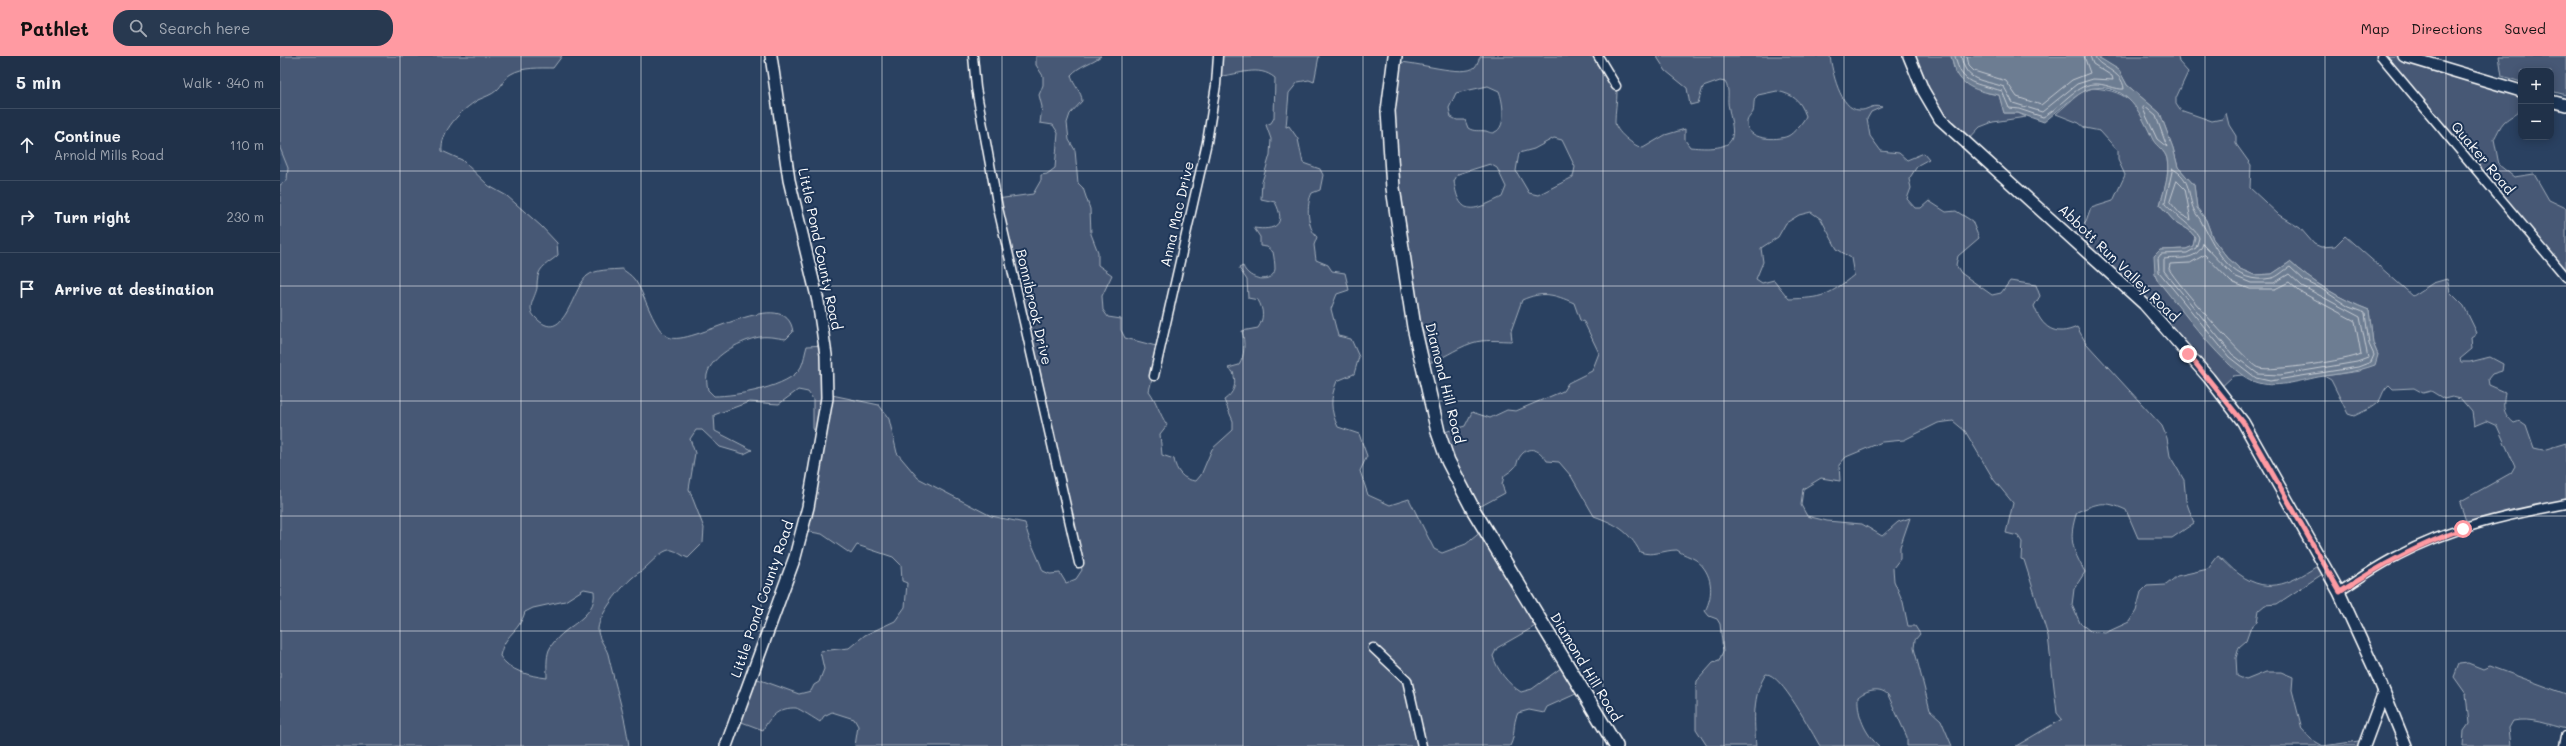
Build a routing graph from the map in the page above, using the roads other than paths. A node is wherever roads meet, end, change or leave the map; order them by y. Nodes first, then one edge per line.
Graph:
1 (771, 56) edge
2 (973, 56) edge
3 (1218, 56) edge
4 (1395, 56) edge
5 (1598, 56) edge
6 (1909, 56) edge
7 (2381, 56) edge
8 (2404, 56) edge
9 (1616, 86) dead end
10 (2518, 90) edge
11 (2554, 102) edge
12 (2566, 105) edge
13 (2566, 277) edge
14 (1154, 376) dead end
15 (2566, 504) edge
16 (1079, 563) dead end
17 (2340, 592) junction
18 (1373, 648) dead end
19 (2384, 692) junction
20 (2566, 736) edge
21 (726, 746) edge
22 (1422, 746) edge
23 (1616, 746) edge
24 (2364, 746) edge
25 (2406, 746) edge
26 (2564, 746) edge

1 - 21 street, Little Pond County Road
2 - 16 street, Bonnibrook Drive
3 - 14 street, Anna Mac Drive
4 - 23 main road, Diamond Hill Road
5 - 9 street
6 - 17 street, Abbott Run Valley Road
7 - 13 street, Quaker Road
8 - 10 street
11 - 12 street
15 - 17 street
17 - 19 street, Abbott Run Valley Road
18 - 22 street
19 - 24 street
19 - 25 street, Abbott Run Valley Road
20 - 26 street

